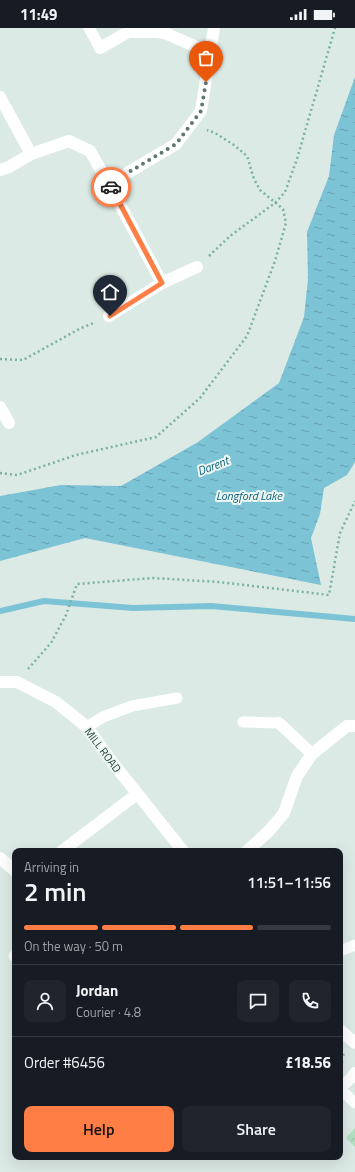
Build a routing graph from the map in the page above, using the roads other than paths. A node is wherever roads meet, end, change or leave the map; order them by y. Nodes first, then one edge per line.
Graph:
1 (89, 28) edge
2 (214, 28) edge
3 (132, 30) edge
4 (100, 48) joint
5 (210, 53) junction
6 (0, 97) edge
7 (31, 154) junction
8 (0, 170) edge
9 (109, 184) junction
10 (197, 267) road end
11 (162, 283) junction
12 (110, 316) road end
13 (0, 407) edge
14 (9, 423) dead end
15 (0, 682) edge
16 (177, 698) dead end
17 (243, 722) dead end
18 (279, 723) joint
19 (355, 726) edge
20 (87, 728) junction
21 (312, 754) junction
22 (138, 794) junction
23 (66, 848) edge
24 (181, 848) edge
25 (250, 848) edge
26 (0, 858) edge
27 (12, 868) edge
28 (355, 945) edge
29 (343, 950) edge
30 (343, 1033) edge
31 (355, 1043) edge
32 (353, 1075) edge
33 (343, 1086) edge
34 (343, 1092) edge
35 (355, 1103) edge

1 - 4 lane
2 - 5 street
3 - 4 street
3 - 5 street
5 - 9 street
6 - 7 street
7 - 8 street
7 - 9 street
9 - 11 street
10 - 11 street
11 - 12 street
13 - 14 street
15 - 20 street, MILL ROAD
16 - 20 lane
17 - 18 lane
18 - 21 street
19 - 21 street
20 - 22 street, MILL ROAD
21 - 25 street
22 - 23 street
22 - 24 street, MILL ROAD
26 - 27 street
28 - 29 lane
30 - 31 street
32 - 33 lane
34 - 35 lane

